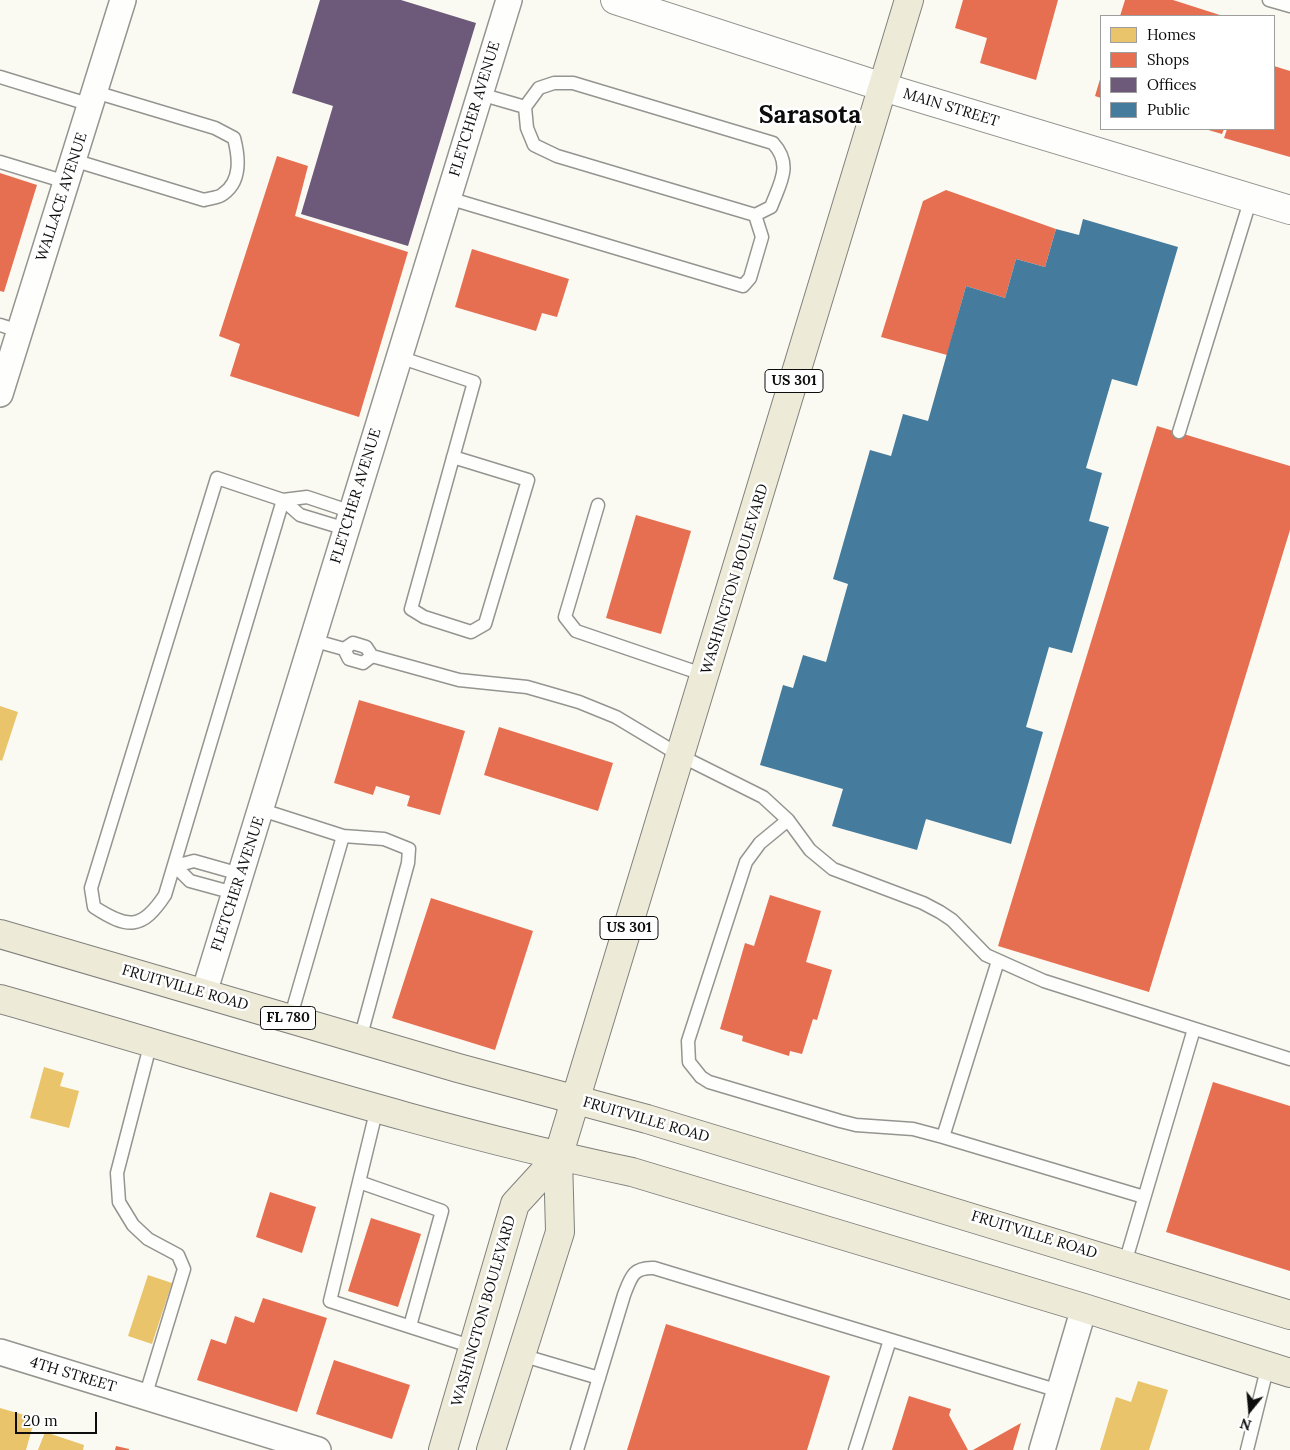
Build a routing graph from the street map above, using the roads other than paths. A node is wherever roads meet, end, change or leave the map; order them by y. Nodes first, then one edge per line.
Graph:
1 (123, 0) edge
2 (509, 0) edge
3 (615, 0) edge
4 (910, 0) edge
5 (1269, 0) edge
6 (1290, 6) edge
7 (0, 77) edge
8 (883, 88) junction
9 (480, 94) junction
10 (93, 98) junction
11 (525, 107) junction
12 (0, 162) edge
13 (70, 171) junction
14 (448, 198) junction
15 (1251, 198) junction
16 (1290, 210) edge
17 (755, 215) junction
18 (10, 328) edge
19 (399, 356) junction
20 (0, 394) edge
21 (1179, 432) dead end
22 (453, 457) junction
23 (283, 500) junction
24 (598, 505) dead end
25 (349, 520) junction
26 (312, 640) junction
27 (706, 675) junction
28 (681, 756) junction
29 (262, 810) junction
30 (788, 820) junction
31 (343, 836) junction
32 (175, 866) junction
33 (237, 884) junction
34 (0, 934) edge
35 (998, 961) junction
36 (204, 993) junction
37 (0, 998) edge
38 (290, 1019) junction
39 (1194, 1028) junction
40 (360, 1039) junction
41 (151, 1042) junction
42 (1290, 1059) edge
43 (577, 1100) junction
44 (378, 1108) junction
45 (944, 1136) junction
46 (558, 1157) junction
47 (359, 1182) junction
48 (1144, 1197) junction
49 (1125, 1263) junction
50 (1084, 1308) junction
51 (1290, 1315) edge
52 (410, 1326) junction
53 (890, 1340) junction
54 (473, 1347) junction
55 (0, 1352) edge
56 (521, 1355) junction
57 (1279, 1369) edge
58 (599, 1378) junction
59 (1060, 1391) junction
60 (145, 1397) junction
61 (318, 1450) edge
62 (443, 1450) edge
63 (491, 1450) edge
64 (578, 1450) edge
65 (855, 1450) edge
66 (1042, 1450) edge
67 (1247, 1450) edge

1 - 10 street, WALLACE AVENUE
2 - 9 street, FLETCHER AVENUE
3 - 8 street, MAIN STREET
4 - 8 main road, WASHINGTON BOULEVARD / US 301
5 - 6 lane
7 - 10 lane
8 - 15 street, MAIN STREET
8 - 27 main road, WASHINGTON BOULEVARD / US 301
9 - 11 lane
9 - 14 street, FLETCHER AVENUE
10 - 13 street, WALLACE AVENUE
10 - 13 lane
11 - 17 lane
11 - 17 lane
12 - 13 lane
13 - 18 street, WALLACE AVENUE
14 - 17 lane
14 - 19 street, FLETCHER AVENUE
15 - 16 street, MAIN STREET
15 - 21 lane
18 - 20 street, WALLACE AVENUE
19 - 22 lane
19 - 25 street, FLETCHER AVENUE
22 - 22 lane
23 - 25 lane
23 - 25 lane
23 - 32 lane
23 - 32 lane
24 - 27 lane
25 - 26 street, FLETCHER AVENUE
26 - 28 lane
26 - 29 street, FLETCHER AVENUE
27 - 28 main road, WASHINGTON BOULEVARD / US 301
28 - 30 lane
28 - 43 main road, WASHINGTON BOULEVARD / US 301
29 - 31 lane
29 - 33 street, FLETCHER AVENUE
30 - 35 lane
30 - 45 lane
31 - 38 lane
31 - 40 lane
32 - 33 lane
32 - 33 lane
33 - 36 street, FLETCHER AVENUE
34 - 36 main road, FRUITVILLE ROAD / FL 780
35 - 39 lane
35 - 45 lane
36 - 38 main road, FRUITVILLE ROAD / FL 780
37 - 41 main road
38 - 40 main road, FRUITVILLE ROAD / FL 780
39 - 42 lane
39 - 48 lane
40 - 43 main road, FRUITVILLE ROAD / FL 780
41 - 44 main road
41 - 60 lane
43 - 46 main road, WASHINGTON BOULEVARD / US 301
43 - 49 main road, FRUITVILLE ROAD
44 - 46 main road
44 - 47 lane
45 - 48 lane
46 - 50 main road
46 - 54 main road, WASHINGTON BOULEVARD / US 301
46 - 56 main road, WASHINGTON BOULEVARD / US 301
47 - 52 lane
47 - 52 lane
48 - 49 lane
49 - 51 main road, FRUITVILLE ROAD
50 - 57 main road
50 - 59 street
52 - 54 lane
53 - 58 lane
53 - 59 lane
53 - 65 lane
54 - 62 main road, WASHINGTON BOULEVARD / US 301
55 - 60 street, 4TH STREET
56 - 58 lane
56 - 63 main road, WASHINGTON BOULEVARD / US 301
57 - 67 lane
58 - 64 lane
59 - 66 street
60 - 61 street, 4TH STREET

